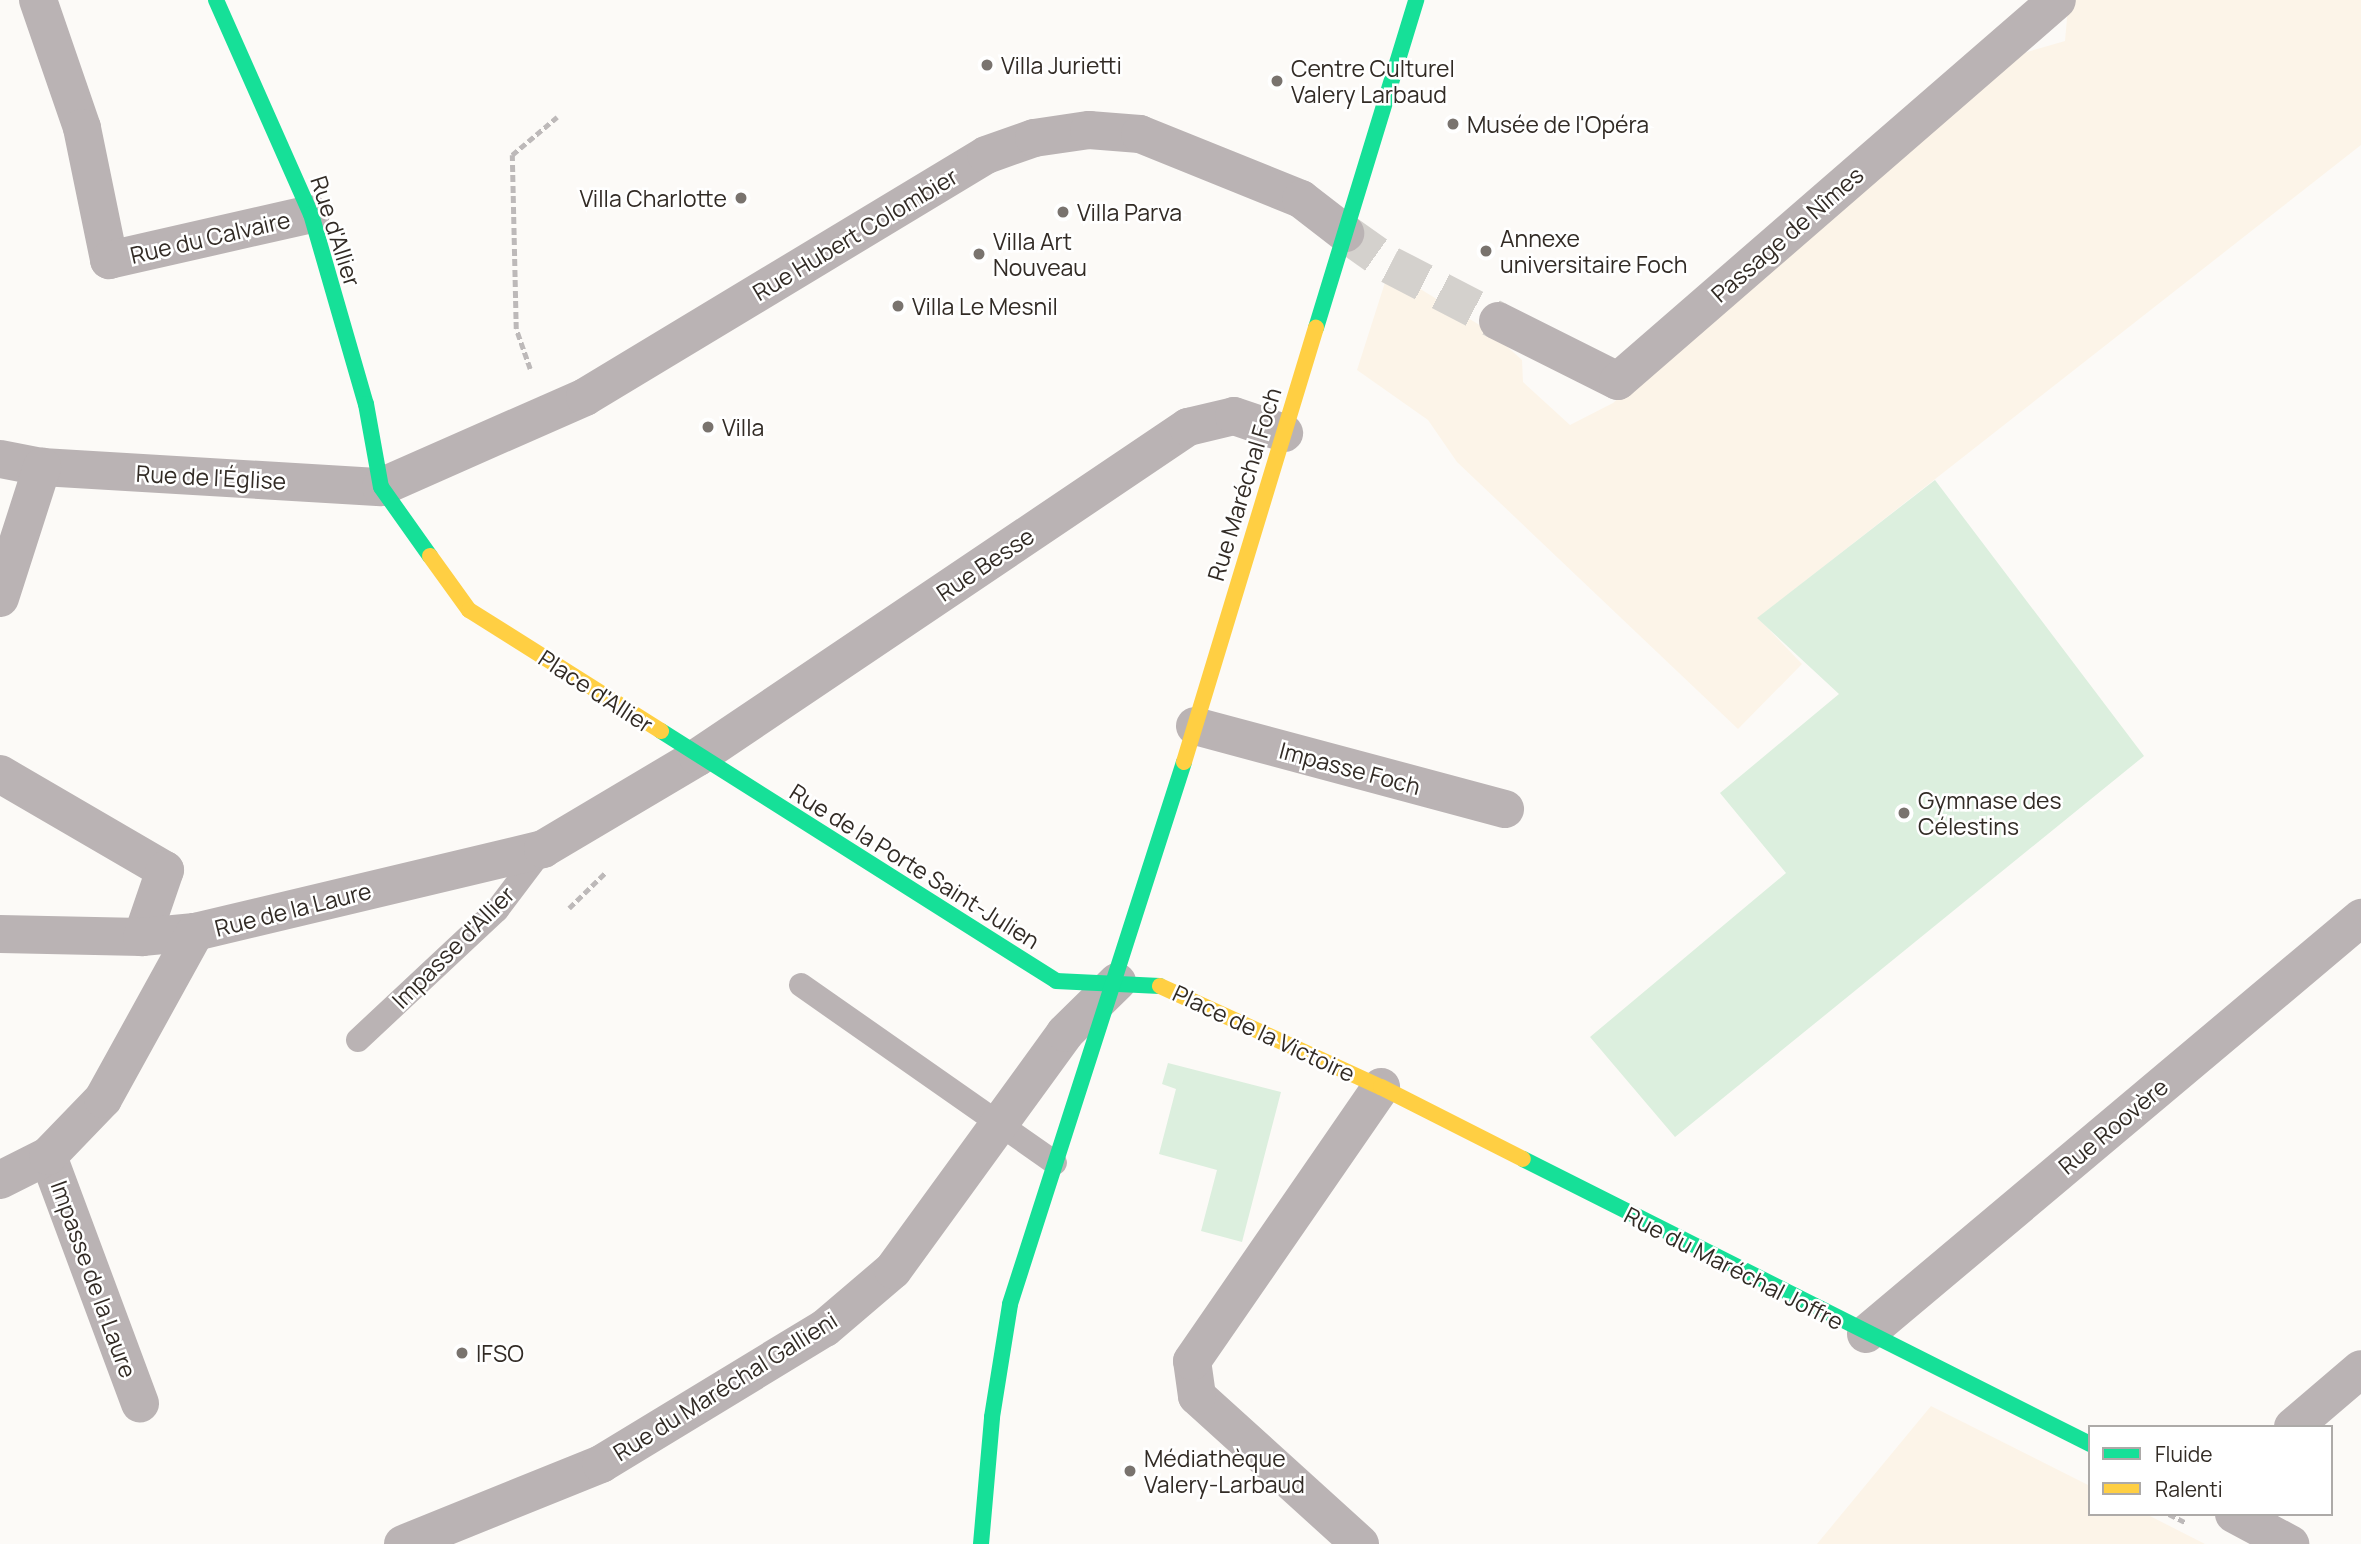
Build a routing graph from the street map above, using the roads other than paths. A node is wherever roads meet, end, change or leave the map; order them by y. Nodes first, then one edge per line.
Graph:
1 (38, 0) edge
2 (216, 0) edge
3 (1416, 0) edge
4 (2057, 0) edge
5 (311, 214) junction
6 (1345, 233) junction
7 (1498, 321) tunnel mouth
8 (1284, 433) junction
9 (0, 459) edge
10 (42, 467) junction
11 (381, 487) junction
12 (0, 598) edge
13 (1195, 726) junction
14 (698, 757) junction
15 (0, 774) edge
16 (1505, 809) dead end
17 (543, 849) junction
18 (2361, 919) edge
19 (195, 932) junction
20 (0, 934) edge
21 (142, 937) junction
22 (1116, 982) junction
23 (801, 985) dead end
24 (358, 1041) dead end
25 (1381, 1087) junction
26 (1000, 1125) junction
27 (48, 1156) junction
28 (1055, 1163) junction
29 (0, 1180) edge
30 (1866, 1334) junction
31 (2361, 1369) edge
32 (140, 1403) dead end
33 (2295, 1425) edge
34 (2088, 1443) edge
35 (2238, 1516) edge
36 (403, 1544) edge
37 (981, 1544) edge
38 (1360, 1544) edge
39 (2290, 1544) edge

1 - 5 street, Rue du Calvaire
2 - 5 street, Rue d'Allier
3 - 6 street, Rue Maréchal Foch
4 - 7 street, Passage de Nîmes
5 - 11 street, Rue d'Allier
6 - 8 street, Rue Maréchal Foch
6 - 11 street, Rue Hubert Colombier
8 - 13 street, Rue Maréchal Foch
8 - 14 street, Rue Besse
9 - 10 street, Rue de l'Église
10 - 11 street, Rue de l'Église
10 - 12 street
11 - 14 street, Place d'Allier
13 - 16 street, Impasse Foch
13 - 22 street, Rue Maréchal Foch
14 - 17 street
14 - 22 street, Rue de la Porte Saint-Julien
15 - 21 street
17 - 19 street, Rue de la Laure
17 - 24 lane, Impasse d'Allier
18 - 30 street, Rue Roovère
19 - 21 street
19 - 27 street, Rue de la Laure
20 - 21 street
22 - 25 street, Place de la Victoire
22 - 26 street, Rue du Maréchal Gallieni
22 - 28 street
23 - 26 lane
25 - 30 street, Rue du Maréchal Joffre
25 - 38 street, Place de la Victoire
26 - 28 lane
26 - 36 street, Rue du Maréchal Gallieni
27 - 29 street, Rue de la Laure
27 - 32 street, Impasse de la Laure
28 - 37 street
30 - 34 street, Rue du Maréchal Joffre
31 - 33 street
35 - 39 street

